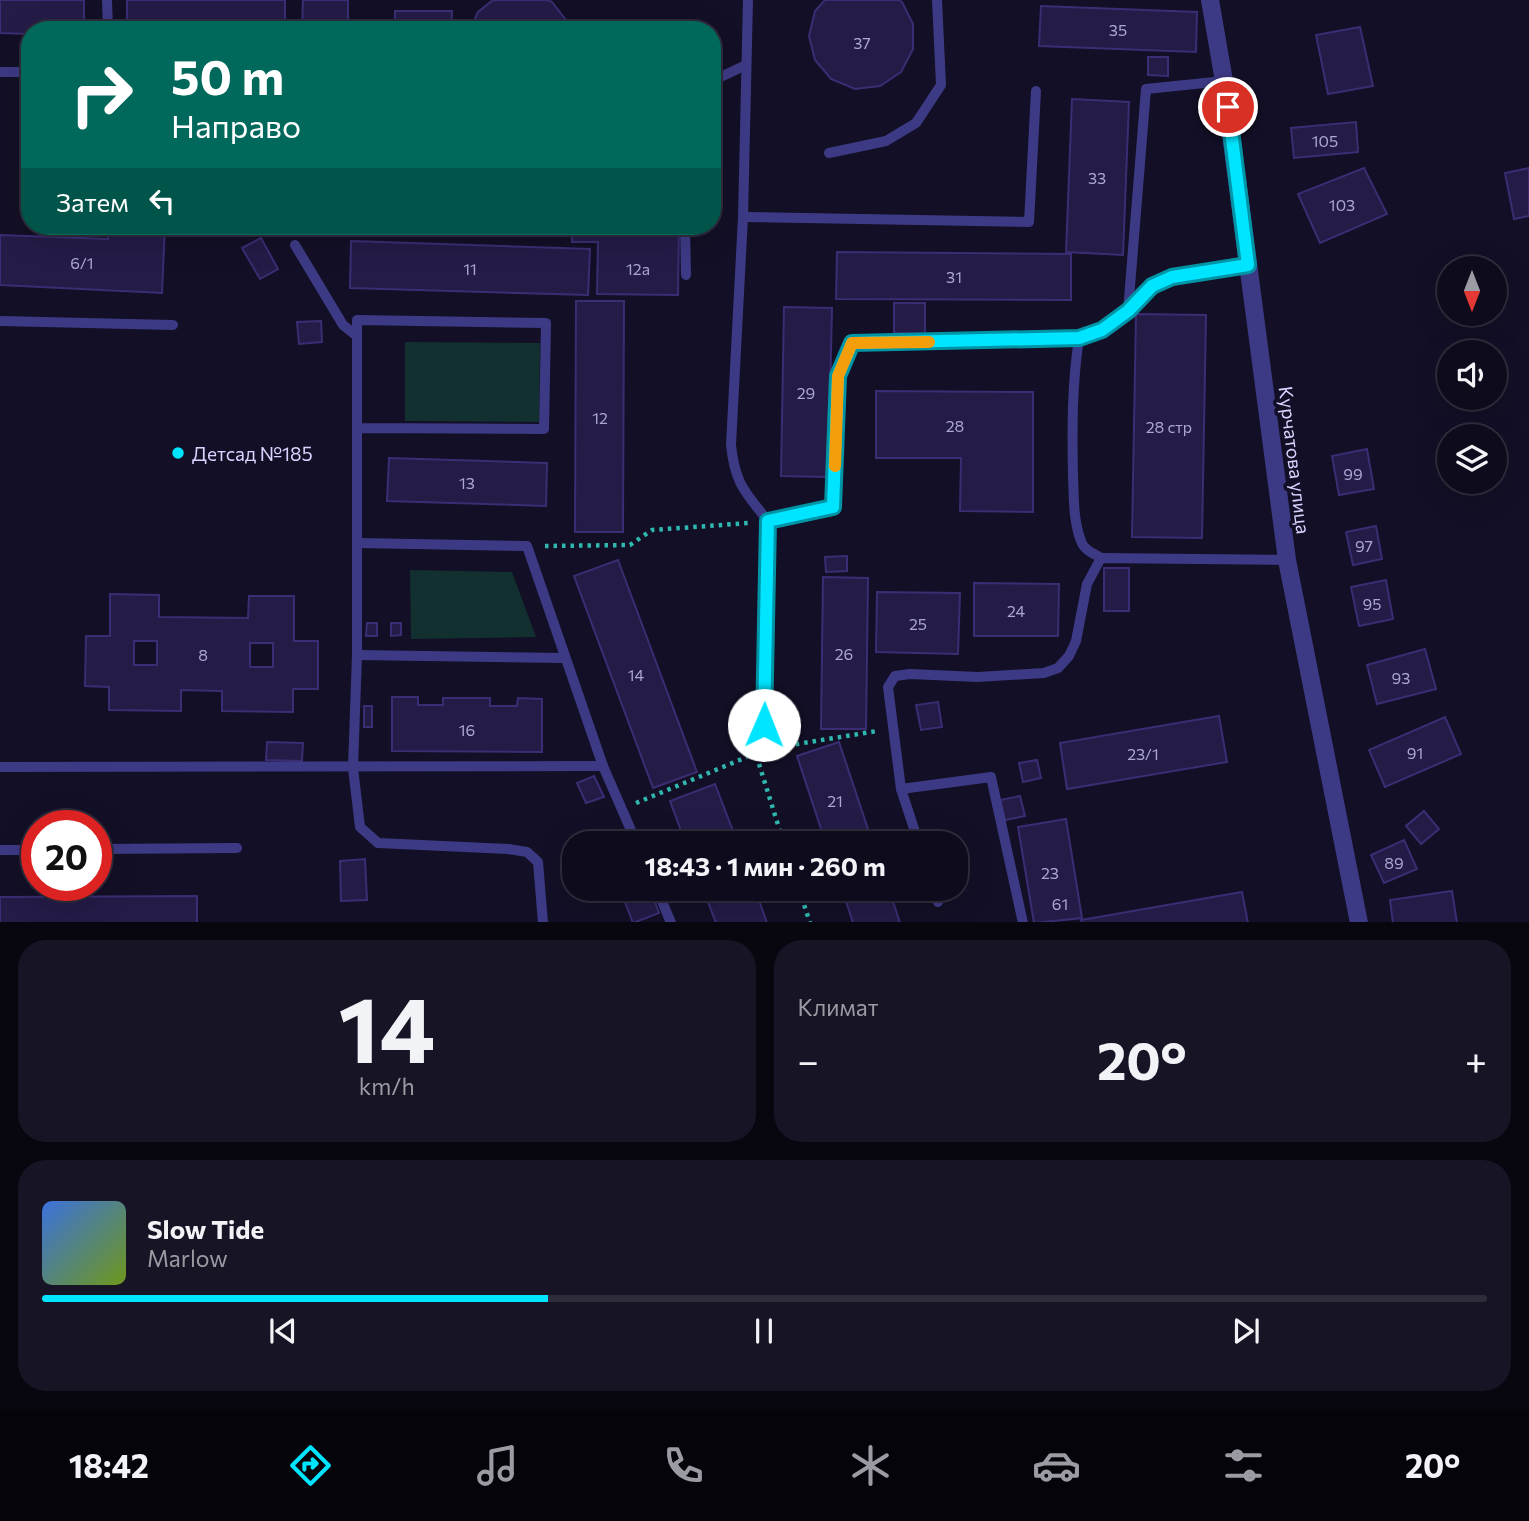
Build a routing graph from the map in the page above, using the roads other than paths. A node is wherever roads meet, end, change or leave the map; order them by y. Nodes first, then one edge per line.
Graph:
1 (107, 0) edge
2 (748, 0) edge
3 (937, 0) edge
4 (1210, 0) edge
5 (108, 21) edge
6 (746, 65) junction
7 (0, 72) edge
8 (21, 72) edge
9 (721, 77) edge
10 (1224, 81) junction
11 (1036, 91) dead end
12 (829, 153) dead end
13 (743, 217) junction
14 (685, 235) edge
15 (295, 245) dead end
16 (1248, 265) junction
17 (686, 275) dead end
18 (1128, 311) junction
19 (0, 321) edge
20 (173, 325) dead end
21 (357, 336) junction
22 (1079, 338) junction
23 (357, 428) junction
24 (768, 521) junction
25 (357, 543) junction
26 (1101, 558) junction
27 (1287, 560) junction
28 (357, 655) junction
29 (565, 658) junction
30 (763, 750) road end
31 (603, 766) junction
32 (0, 767) edge
33 (353, 768) junction
34 (901, 789) junction
35 (631, 831) edge
36 (915, 831) edge
37 (237, 848) dead end
38 (112, 849) edge
39 (0, 850) edge
40 (21, 850) edge
41 (662, 901) edge
42 (543, 922) edge
43 (671, 922) edge
44 (1023, 922) edge
45 (1359, 922) edge

1 - 5 lane
2 - 6 lane
3 - 12 lane
4 - 10 street, Курчатова улица
6 - 9 lane
6 - 13 lane
7 - 8 lane
10 - 16 street, Курчатова улица
10 - 18 lane
11 - 13 lane
13 - 24 lane
14 - 17 lane
15 - 21 lane
16 - 18 lane
16 - 27 street, Курчатова улица
18 - 22 lane
19 - 20 lane
21 - 23 lane
21 - 23 lane
22 - 24 lane
22 - 26 lane
23 - 25 lane
24 - 30 lane
25 - 28 lane
25 - 29 lane
26 - 27 lane
26 - 34 lane
27 - 45 street, Курчатова улица
28 - 29 lane
28 - 33 lane
29 - 31 lane
31 - 33 lane
31 - 35 lane
32 - 33 lane
33 - 42 lane
34 - 36 lane
34 - 44 lane
37 - 38 lane
39 - 40 lane
41 - 43 lane

